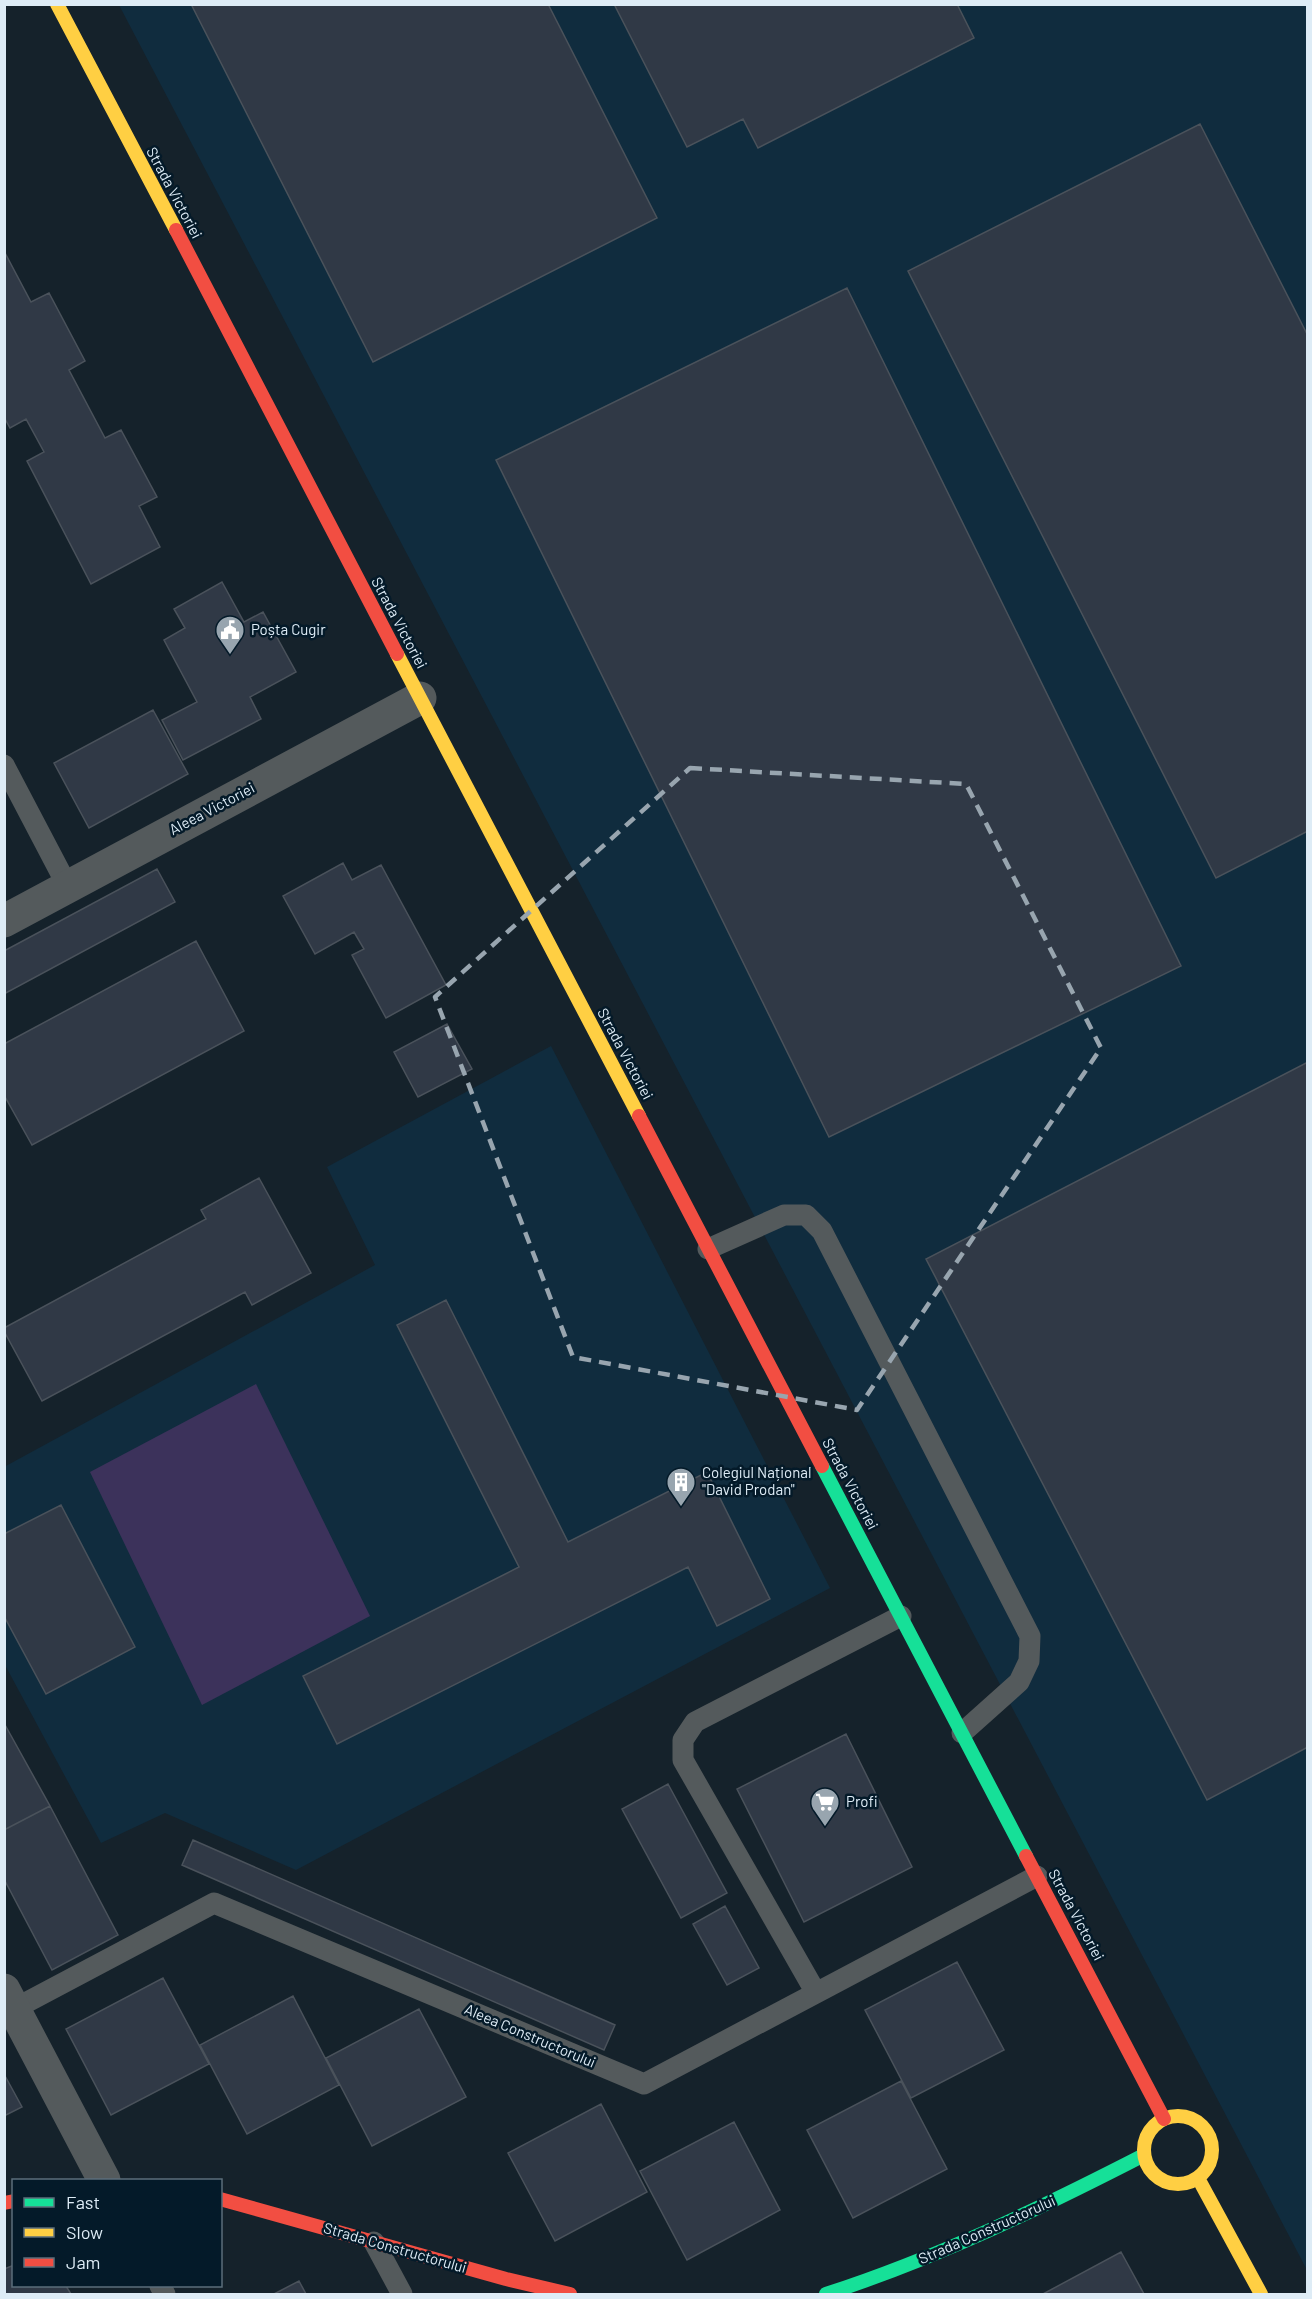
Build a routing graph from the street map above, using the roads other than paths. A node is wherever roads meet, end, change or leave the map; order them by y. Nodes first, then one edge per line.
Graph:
1 (57, 4) edge
2 (420, 698) junction
3 (4, 765) edge
4 (68, 887) junction
5 (4, 921) edge
6 (708, 1249) junction
7 (901, 1616) junction
8 (962, 1733) junction
9 (1037, 1876) junction
10 (816, 1994) junction
11 (9, 1999) edge
12 (1164, 2118) junction
13 (1144, 2155) junction
14 (1198, 2178) junction
15 (103, 2179) edge
16 (222, 2200) edge
17 (374, 2242) junction
18 (402, 2295) edge
19 (570, 2295) edge
20 (826, 2295) edge
21 (1261, 2295) edge

1 - 2 main road, Strada Victoriei
2 - 4 street, Aleea Victoriei
2 - 6 main road, Strada Victoriei
3 - 4 lane
4 - 5 street, Aleea Victoriei
6 - 7 main road, Strada Victoriei
6 - 8 lane
7 - 8 main road, Strada Victoriei
7 - 10 lane
8 - 9 main road, Strada Victoriei
9 - 10 lane, Aleea Constructorului
9 - 12 main road, Strada Victoriei
10 - 11 lane, Aleea Constructorului
11 - 15 street, Aleea Constructorului
12 - 13 main road
12 - 14 main road
13 - 14 main road
13 - 20 main road, Strada Constructorului
14 - 21 main road
16 - 17 main road, Strada Constructorului
17 - 18 lane
17 - 19 main road, Strada Constructorului

